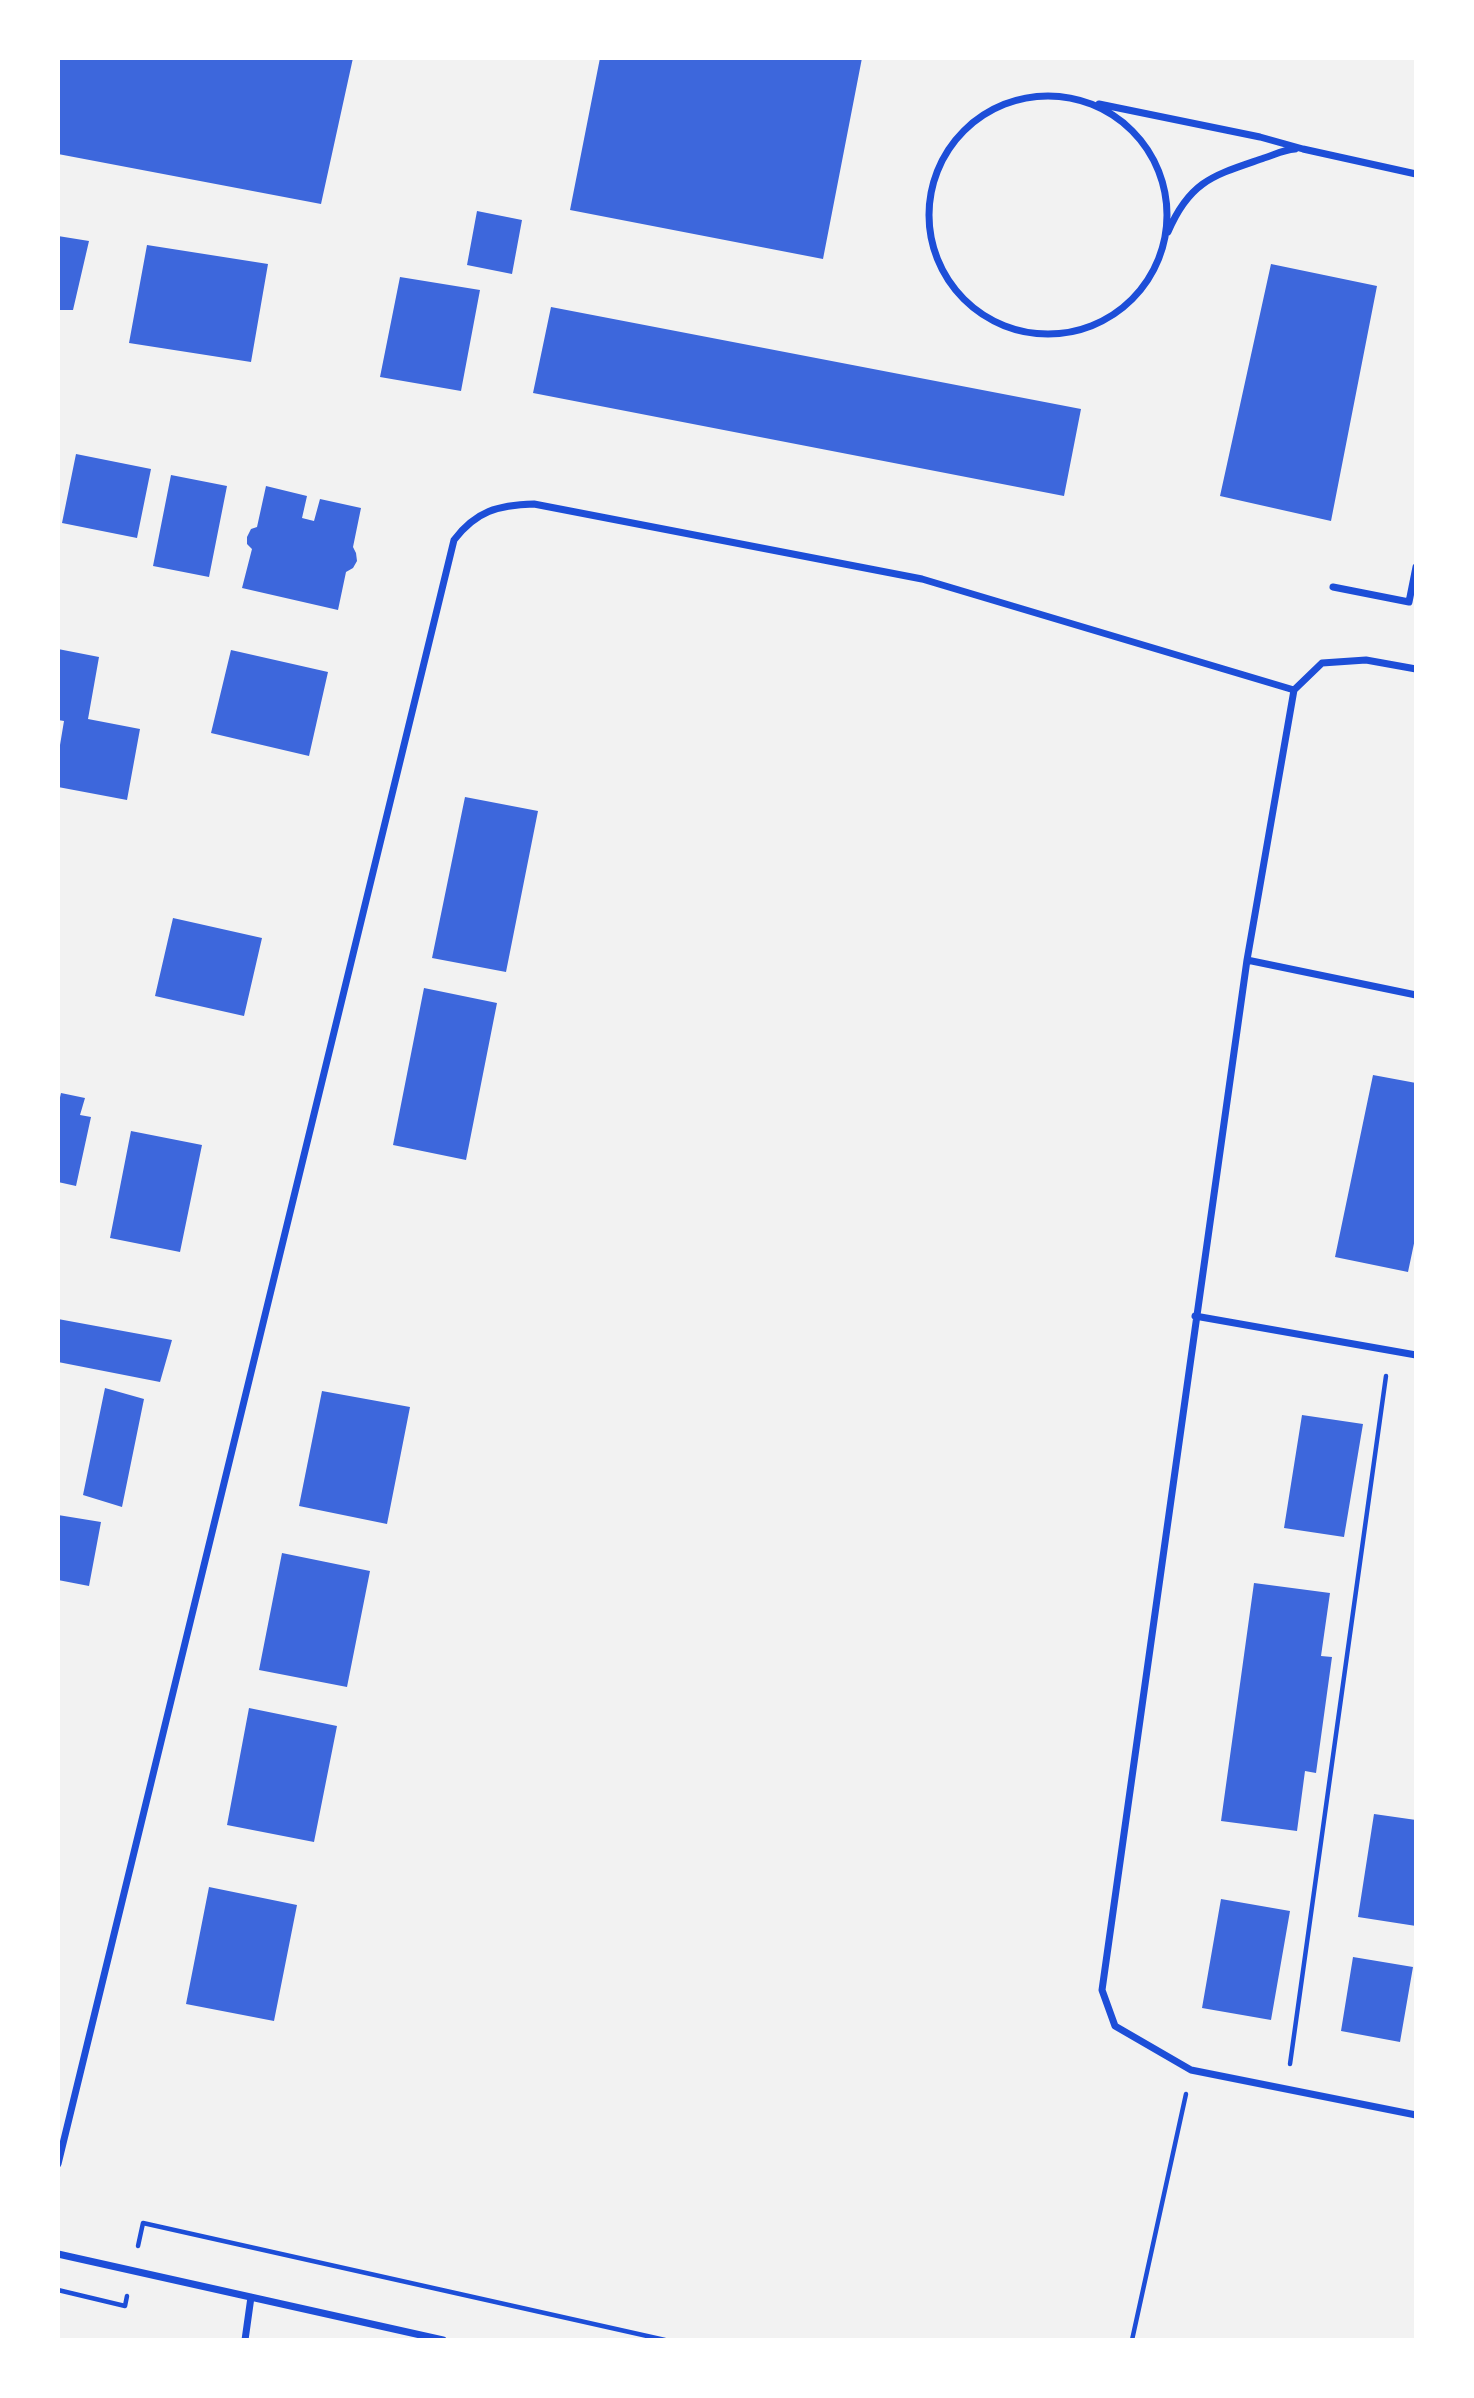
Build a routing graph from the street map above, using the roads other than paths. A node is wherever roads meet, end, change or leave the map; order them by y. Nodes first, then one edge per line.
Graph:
1 (1074, 99) junction
2 (1303, 149) junction
3 (1416, 174) edge
4 (1164, 243) junction
5 (1416, 567) edge
6 (1333, 587) dead end
7 (1416, 669) edge
8 (1294, 690) junction
9 (1247, 960) junction
10 (1416, 995) edge
11 (1195, 1316) junction
12 (1416, 1355) edge
13 (1416, 2115) edge
14 (58, 2164) edge
15 (58, 2254) edge
16 (250, 2297) junction
17 (245, 2340) edge
18 (443, 2340) edge

1 - 2 street
1 - 4 street
1 - 4 street
2 - 3 street
2 - 4 street
5 - 6 street
7 - 8 street
8 - 9 street
8 - 14 street
9 - 10 street
9 - 11 street
11 - 12 street
11 - 13 street
15 - 16 street
16 - 17 street
16 - 18 street

